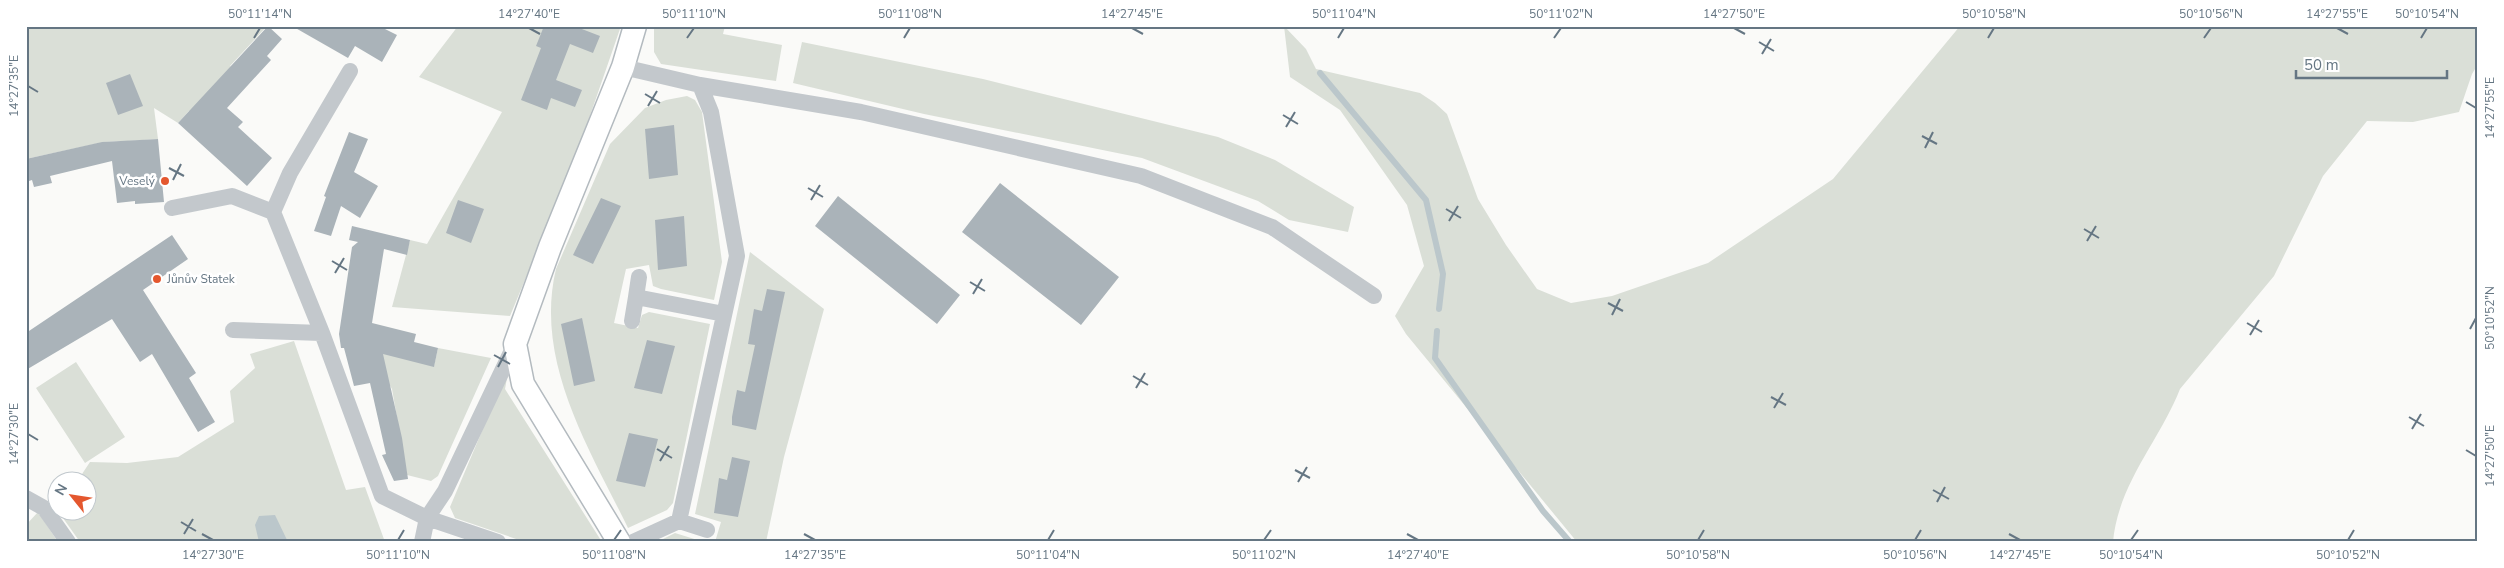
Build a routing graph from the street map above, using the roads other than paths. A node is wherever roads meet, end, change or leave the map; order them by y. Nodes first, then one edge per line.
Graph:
1 (635, 26) edge
2 (623, 67) junction
3 (350, 71) dead end
4 (700, 85) junction
5 (172, 208) dead end
6 (273, 212) junction
7 (638, 277) dead end
8 (1374, 296) dead end
9 (636, 298) junction
10 (724, 314) junction
11 (632, 321) dead end
12 (233, 330) dead end
13 (322, 333) junction
14 (515, 344) junction
15 (26, 498) edge
16 (427, 518) junction
17 (679, 521) junction
18 (707, 530) dead end
19 (68, 542) edge
20 (422, 542) edge
21 (498, 542) edge
22 (620, 542) edge
23 (633, 542) edge

1 - 2 street
2 - 4 street
2 - 14 street
3 - 6 street
4 - 8 street
4 - 10 street
5 - 6 street
6 - 13 street
7 - 9 street
9 - 10 street
9 - 11 street
10 - 17 street
12 - 13 street
13 - 16 street
14 - 16 street
14 - 22 street
15 - 19 street
16 - 20 street
16 - 21 street
17 - 18 street
17 - 23 street

